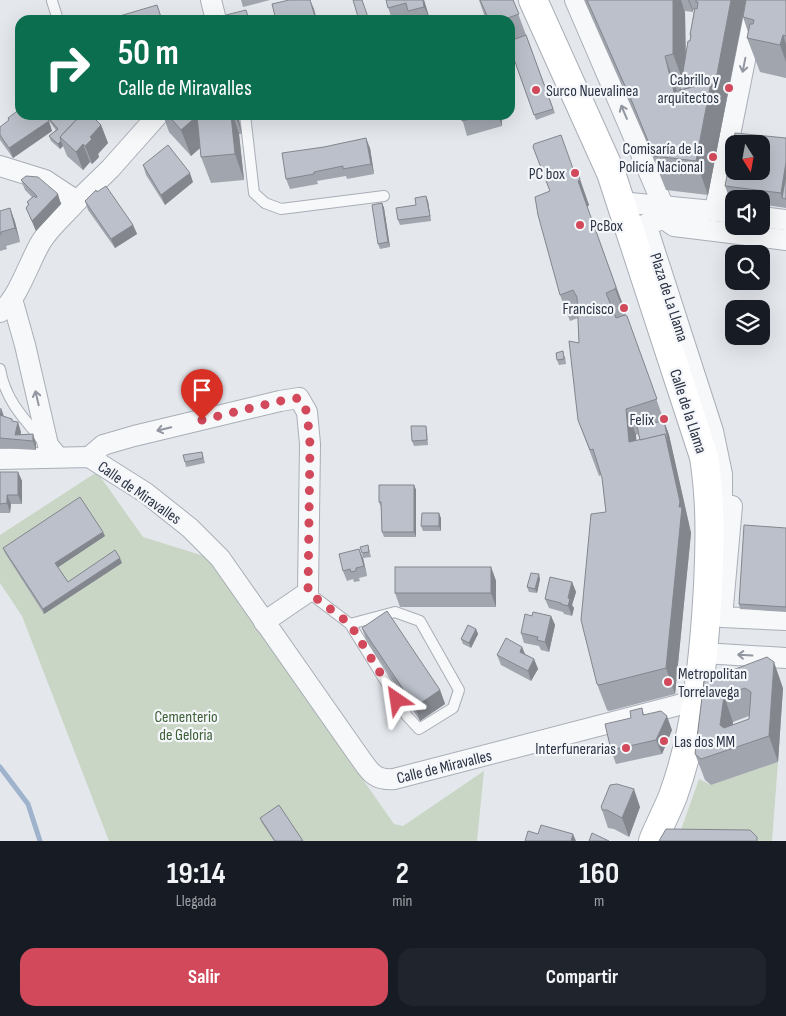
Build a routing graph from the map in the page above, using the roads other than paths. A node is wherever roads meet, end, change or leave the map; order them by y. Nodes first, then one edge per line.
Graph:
1 (211, 0) edge
2 (533, 0) edge
3 (575, 0) edge
4 (757, 0) edge
5 (52, 1) edge
6 (56, 15) edge
7 (215, 15) edge
8 (154, 120) edge
9 (245, 120) edge
10 (0, 166) edge
11 (384, 196) dead end
12 (77, 202) junction
13 (620, 202) junction
14 (663, 206) junction
15 (724, 212) edge
16 (770, 218) edge
17 (786, 220) edge
18 (786, 240) edge
19 (6, 305) edge
20 (0, 369) edge
21 (52, 451) junction
22 (89, 457) junction
23 (0, 459) edge
24 (308, 592) junction
25 (786, 620) edge
26 (264, 622) junction
27 (350, 624) junction
28 (703, 653) junction
29 (786, 658) edge
30 (697, 698) junction
31 (653, 841) edge

1 - 7 street
2 - 13 main road, Calle de la Llama
14 -> 3 street
4 -> 15 street
5 - 6 lane
8 - 12 street
9 - 11 lane
10 - 12 street
12 - 19 street
13 - 14 street
13 - 28 main road, Calle de la Llama
14 - 15 street
16 - 17 street
18 - 25 street, Plaza de La Llama
21 -> 19 street
20 - 21 lane
21 - 22 street, Calle de Miravalles
21 - 23 street, Calle de Miravalles
24 -> 22 street, Calle de Miravalles
22 - 26 street, Calle de Miravalles
24 - 26 street
24 - 27 lane
26 - 30 street, Calle de Miravalles
27 - 27 lane
29 -> 28 street
28 - 30 main road, Calle de la Llama
30 - 31 main road, Calle de la Llama

